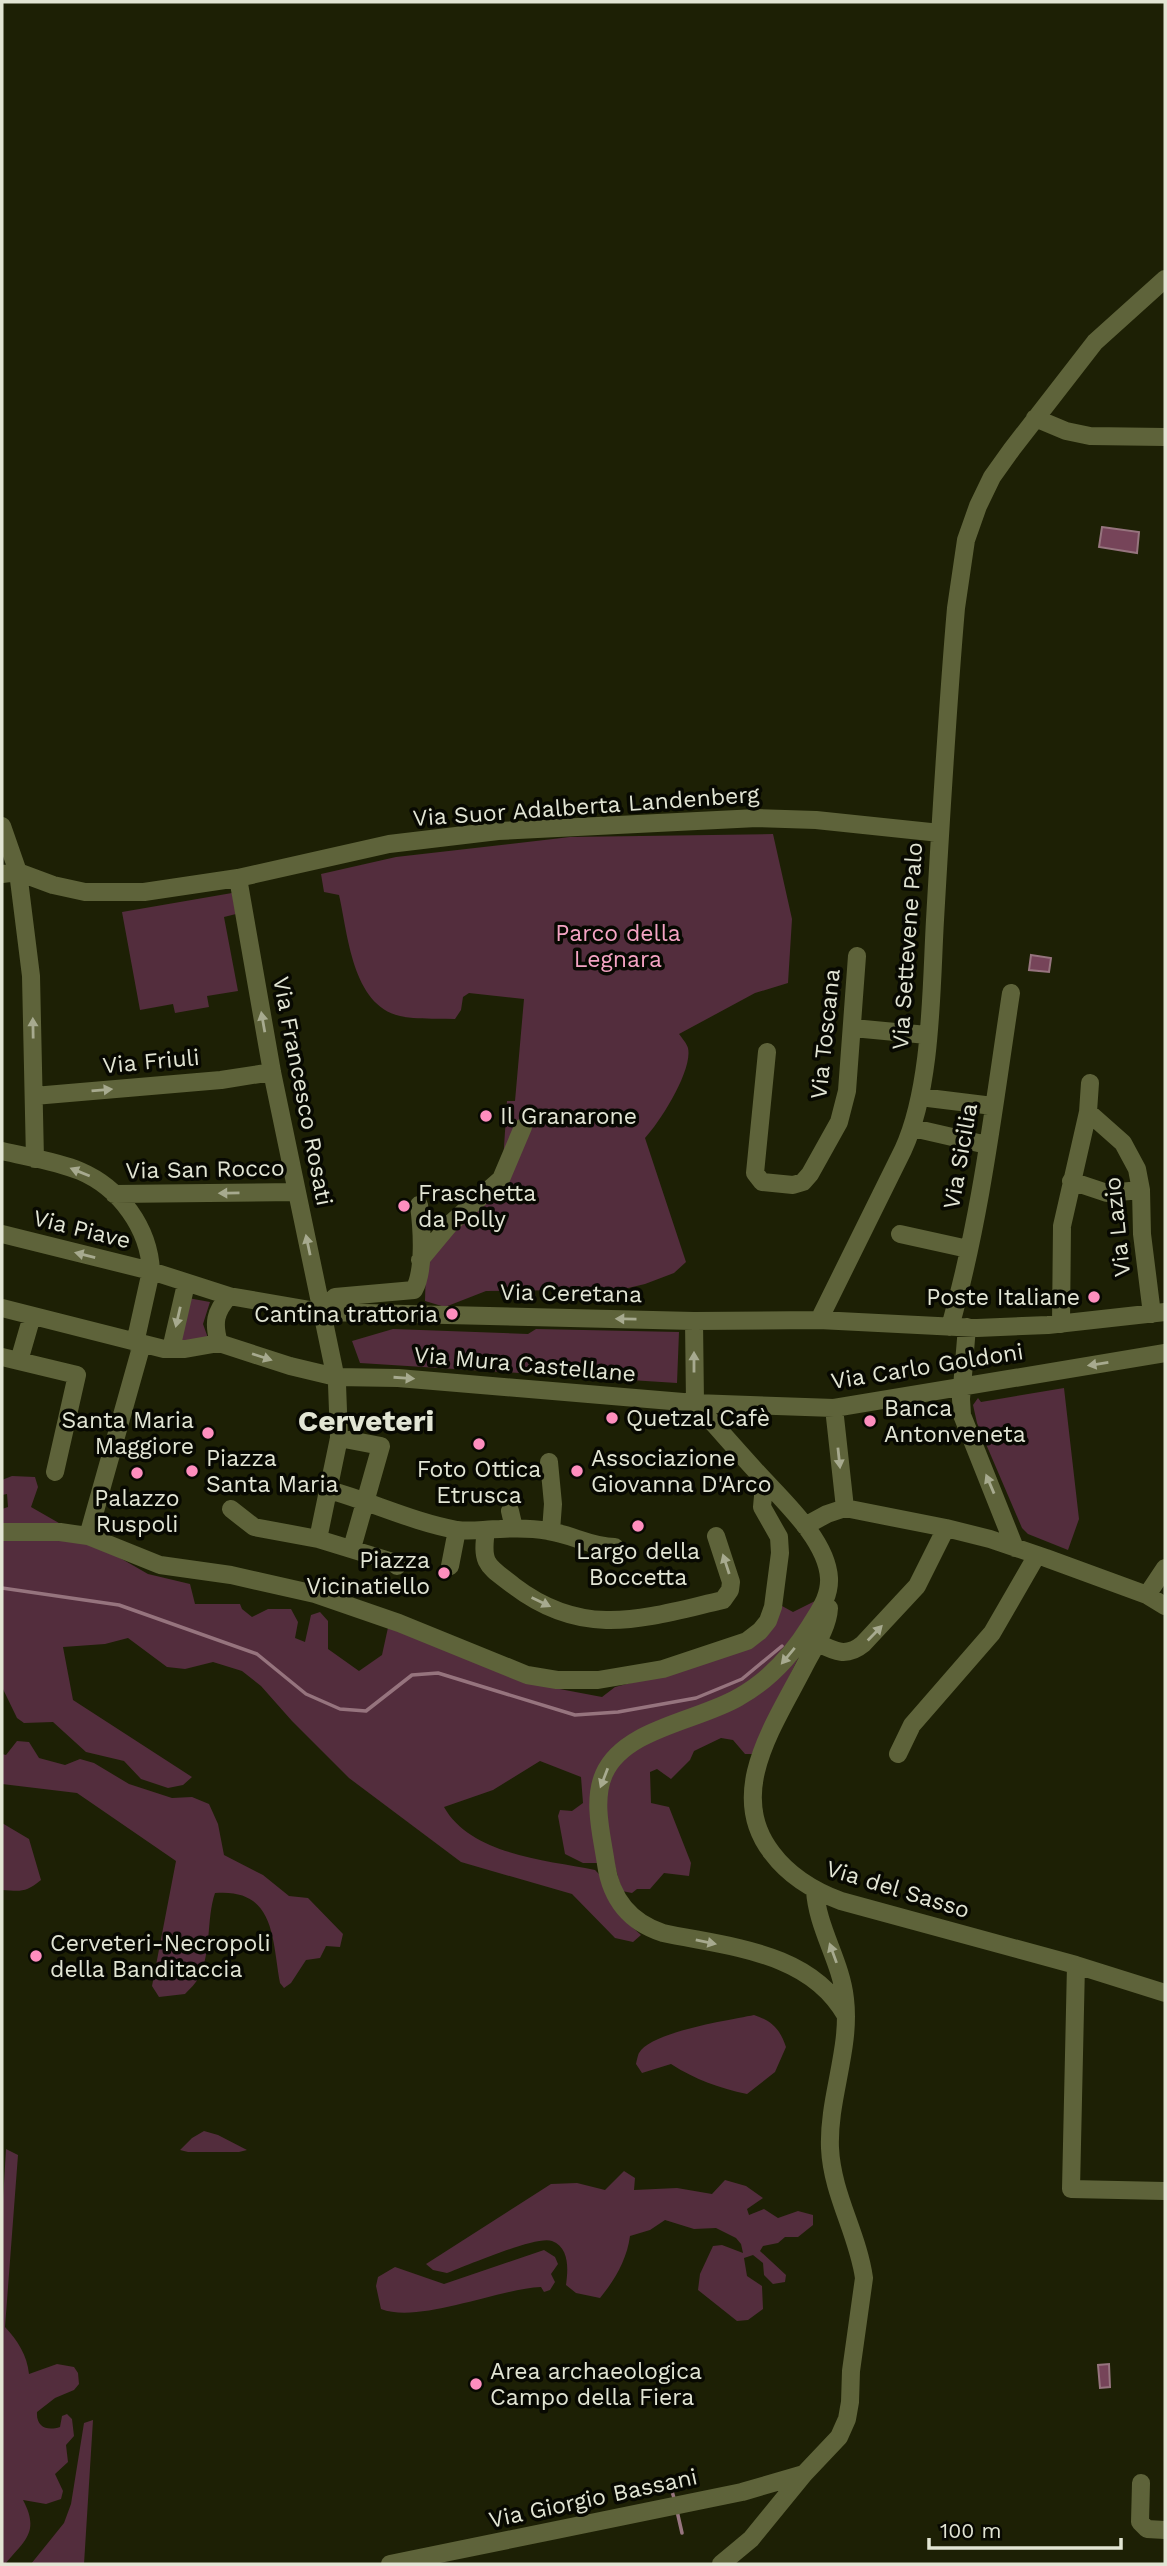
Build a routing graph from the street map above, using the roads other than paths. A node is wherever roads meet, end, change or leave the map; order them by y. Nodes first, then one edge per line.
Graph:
1 (1165, 279) edge
2 (1035, 418) junction
3 (1165, 437) edge
4 (2, 826) edge
5 (940, 833) junction
6 (10, 873) edge
7 (238, 878) junction
8 (857, 956) dead end
9 (1011, 993) dead end
10 (853, 1028) junction
11 (927, 1035) junction
12 (767, 1052) dead end
13 (272, 1072) junction
14 (1090, 1083) dead end
15 (34, 1096) junction
16 (920, 1097) junction
17 (993, 1106) junction
18 (1088, 1112) junction
19 (523, 1127) dead end
20 (913, 1128) junction
21 (987, 1145) junction
22 (2, 1151) edge
23 (35, 1159) junction
24 (1071, 1181) junction
25 (1141, 1190) junction
26 (297, 1192) junction
27 (114, 1194) junction
28 (419, 1205) dead end
29 (2, 1234) edge
30 (900, 1234) dead end
31 (968, 1249) junction
32 (420, 1260) junction
33 (151, 1271) junction
34 (186, 1284) junction
35 (229, 1296) junction
36 (2, 1308) edge
37 (322, 1312) junction
38 (1159, 1313) edge
39 (32, 1316) junction
40 (819, 1320) junction
41 (694, 1321) junction
42 (1061, 1324) junction
43 (958, 1327) junction
44 (138, 1343) junction
45 (219, 1343) junction
46 (171, 1349) junction
47 (1165, 1353) edge
48 (10, 1359) edge
49 (336, 1377) junction
50 (964, 1386) junction
51 (695, 1403) junction
52 (834, 1408) junction
53 (339, 1438) junction
54 (549, 1462) dead end
55 (55, 1472) dead end
56 (769, 1486) junction
57 (329, 1490) junction
58 (366, 1501) junction
59 (845, 1508) junction
60 (231, 1509) dead end
61 (805, 1526) junction
62 (946, 1528) junction
63 (457, 1530) junction
64 (486, 1530) junction
65 (551, 1531) junction
66 (2, 1532) edge
67 (89, 1536) junction
68 (716, 1536) dead end
69 (318, 1539) junction
70 (615, 1547) dead end
71 (352, 1548) junction
72 (1015, 1548) junction
73 (1037, 1555) junction
74 (397, 1566) dead end
75 (450, 1566) dead end
76 (1165, 1568) edge
77 (1156, 1596) edge
78 (826, 1599) junction
79 (1165, 1606) edge
80 (816, 1642) junction
81 (898, 1754) dead end
82 (815, 1890) junction
83 (1076, 1965) junction
84 (1165, 1993) edge
85 (846, 2017) junction
86 (1165, 2191) edge
87 (804, 2474) junction
88 (1141, 2483) dead end
89 (1165, 2530) edge
90 (395, 2563) edge
91 (721, 2564) edge

1 - 2 street, Via Settevene Palo
2 - 3 street
2 - 5 street, Via Settevene Palo
4 - 6 street
5 - 7 street, Via Suor Adalberta Landenberg
5 - 11 street, Via Settevene Palo
6 - 7 street, Via Suor Adalberta Landenberg
15 -> 6 street
13 -> 7 street, Via Francesco Rosati
8 - 10 street, Via Toscana
9 - 17 street, Via Sicilia
10 - 11 street
10 - 12 street, Via Toscana
11 - 16 street, Via Settevene Palo
15 -> 13 street, Via Friuli
13 - 26 street, Via Francesco Rosati
14 - 18 street
15 - 23 street
16 - 17 street
16 - 20 street, Via Settevene Palo
17 - 21 street, Via Sicilia
18 - 24 street
18 - 25 street, Via Lazio
19 - 32 street
20 - 21 street
20 - 40 street, Via Settevene Palo
21 - 31 street, Via Sicilia
22 - 23 street
27 -> 23 street
24 - 25 street
24 - 42 street
25 - 38 street, Via Lazio
26 -> 27 street, Via San Rocco
37 -> 26 street, Via Francesco Rosati
27 - 33 street
28 - 32 street
33 -> 29 street, Via Piave
30 - 31 street
31 - 43 street, Via Sicilia
32 - 37 street
33 - 34 street, Via Piave
33 - 44 street
34 - 35 street, Via Piave
34 -> 46 street
35 - 37 street, Via Ceretana
35 - 45 street
36 - 39 street
41 -> 37 street, Via Ceretana
37 - 49 street
38 - 42 street
39 - 44 street
39 - 48 street
40 - 41 street, Via Ceretana
40 - 43 street
51 -> 41 street
42 - 43 street
43 - 50 street, Via Sicilia
44 - 46 street
44 - 67 street
45 - 46 street
45 -> 49 street, Via Mura Castellane
47 -> 50 street, Via Carlo Goldoni
48 - 55 street
49 -> 51 street, Via Mura Castellane
49 - 53 street
50 - 52 street, Via Carlo Goldoni
72 -> 50 street, Via Sicilia
51 - 52 street, Via Carlo Goldoni
51 - 56 street, Via del Sasso
52 -> 59 street
53 - 57 street
53 - 58 street
54 - 65 street
56 - 61 street, Via del Sasso
56 - 67 street
57 - 58 street
57 - 69 street
58 - 63 street
58 - 71 street
59 - 61 street
59 - 62 street
60 - 69 street
61 - 78 street, Via del Sasso
62 - 72 street
80 -> 62 street
63 - 64 street
63 - 75 street
64 - 65 street
64 -> 68 street
65 - 70 street
66 - 67 street
69 - 71 street
71 - 74 street
72 - 73 street
73 - 77 street
73 - 81 street
76 - 77 street
77 - 79 street
78 - 80 street, Via del Sasso
78 -> 85 street
80 - 82 street, Via del Sasso
82 - 83 street, Via del Sasso
85 -> 82 street
83 - 84 street, Via del Sasso
83 - 86 street
85 - 87 street
87 - 90 street, Via Giorgio Bassani
87 - 91 street
88 - 89 street

